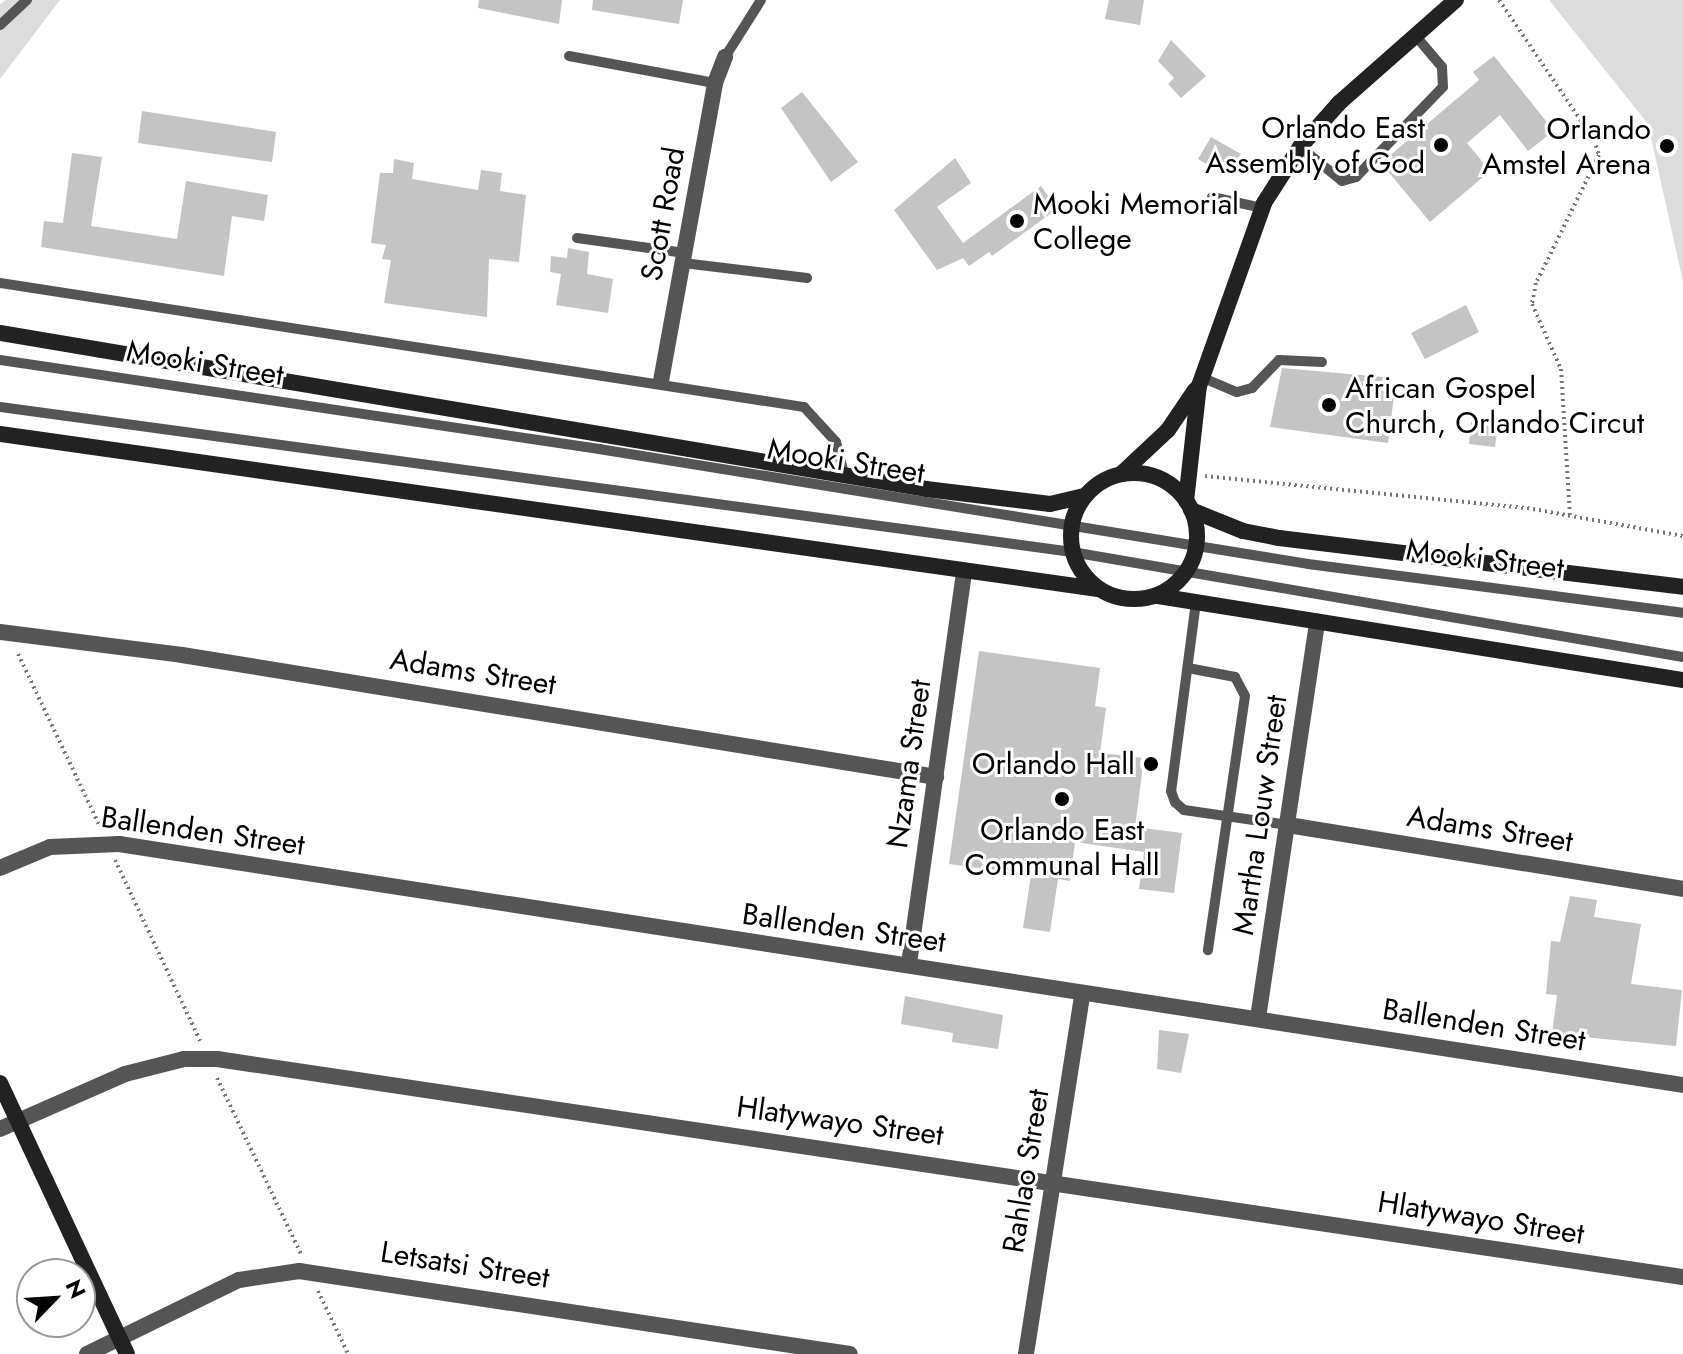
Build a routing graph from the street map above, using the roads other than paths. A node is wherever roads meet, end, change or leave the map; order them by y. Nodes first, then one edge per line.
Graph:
1 (27, 0) edge
2 (761, 0) edge
3 (1456, 0) edge
4 (0, 25) edge
5 (1415, 35) junction
6 (569, 56) dead end
7 (725, 57) joint
8 (715, 83) junction
9 (1300, 147) junction
10 (1212, 197) dead end
11 (1262, 208) junction
12 (577, 238) dead end
13 (684, 258) junction
14 (807, 278) dead end
15 (0, 283) edge
16 (0, 333) edge
17 (0, 360) edge
18 (1322, 362) dead end
19 (661, 381) junction
20 (1200, 381) junction
21 (0, 407) edge
22 (0, 434) edge
23 (844, 474) junction
24 (1121, 474) junction
25 (1085, 496) junction
26 (1188, 505) junction
27 (1071, 525) junction
28 (1196, 545) junction
29 (1072, 552) junction
30 (1188, 569) junction
31 (964, 572) junction
32 (1683, 587) edge
33 (1098, 589) junction
34 (1158, 596) junction
35 (1196, 602) junction
36 (1683, 613) edge
37 (1317, 621) junction
38 (4, 632) edge
39 (1683, 657) edge
40 (1188, 668) junction
41 (1683, 680) edge
42 (936, 777) junction
43 (1228, 817) junction
44 (1288, 825) junction
45 (0, 868) edge
46 (1683, 889) edge
47 (1208, 950) dead end
48 (909, 964) junction
49 (1082, 996) junction
50 (1258, 1018) junction
51 (0, 1083) edge
52 (1683, 1085) edge
53 (18, 1121) junction
54 (0, 1129) edge
55 (1053, 1181) junction
56 (1683, 1277) edge
57 (119, 1337) junction
58 (87, 1354) edge
59 (127, 1354) edge
60 (850, 1354) edge
61 (1026, 1354) edge

1 - 4 lane
2 - 7 lane
3 - 5 main road
5 - 9 main road
5 - 9 lane
6 - 8 lane
7 - 8 street, Scott Road
8 - 13 street, Scott Road
9 - 11 main road
10 - 11 lane
11 - 20 main road
12 - 13 lane
13 - 14 lane
13 - 19 street, Scott Road
15 - 19 lane
16 - 23 main road, Mooki Street
17 - 27 lane, Mooki Street
18 - 20 lane
19 - 23 lane
20 - 24 main road
20 - 26 main road
21 - 29 lane, Mooki Street
22 - 31 main road
23 - 25 main road, Mooki Street
24 - 25 main road
24 - 26 main road, Mooki Street
25 - 27 main road
26 - 28 main road
26 - 32 main road, Mooki Street
27 - 28 lane, Mooki Street
27 - 29 main road
28 - 30 main road
28 - 36 lane, Mooki Street
29 - 30 lane, Mooki Street
29 - 33 main road
30 - 34 main road
30 - 39 lane, Mooki Street
31 - 33 main road
31 - 42 street, Nzama Street
33 - 34 main road
34 - 35 main road
35 - 37 main road
35 - 40 lane
37 - 41 main road
37 - 44 street, Martha Louw Street
38 - 42 street, Adams Street
40 - 43 lane
40 - 43 lane
42 - 48 street, Nzama Street
43 - 44 lane
43 - 47 lane
44 - 46 street, Adams Street
44 - 50 street, Martha Louw Street
45 - 48 street, Ballenden Street
48 - 49 street, Ballenden Street
49 - 50 street, Ballenden Street
49 - 55 street, Rahlao Street
50 - 52 street, Ballenden Street
51 - 53 main road
53 - 54 street, Hlatywayo Street
53 - 55 street, Hlatywayo Street
53 - 57 main road
55 - 56 street, Hlatywayo Street
55 - 61 street, Rahlao Street
57 - 58 street, Letsatsi Street
57 - 59 main road
57 - 60 street, Letsatsi Street

